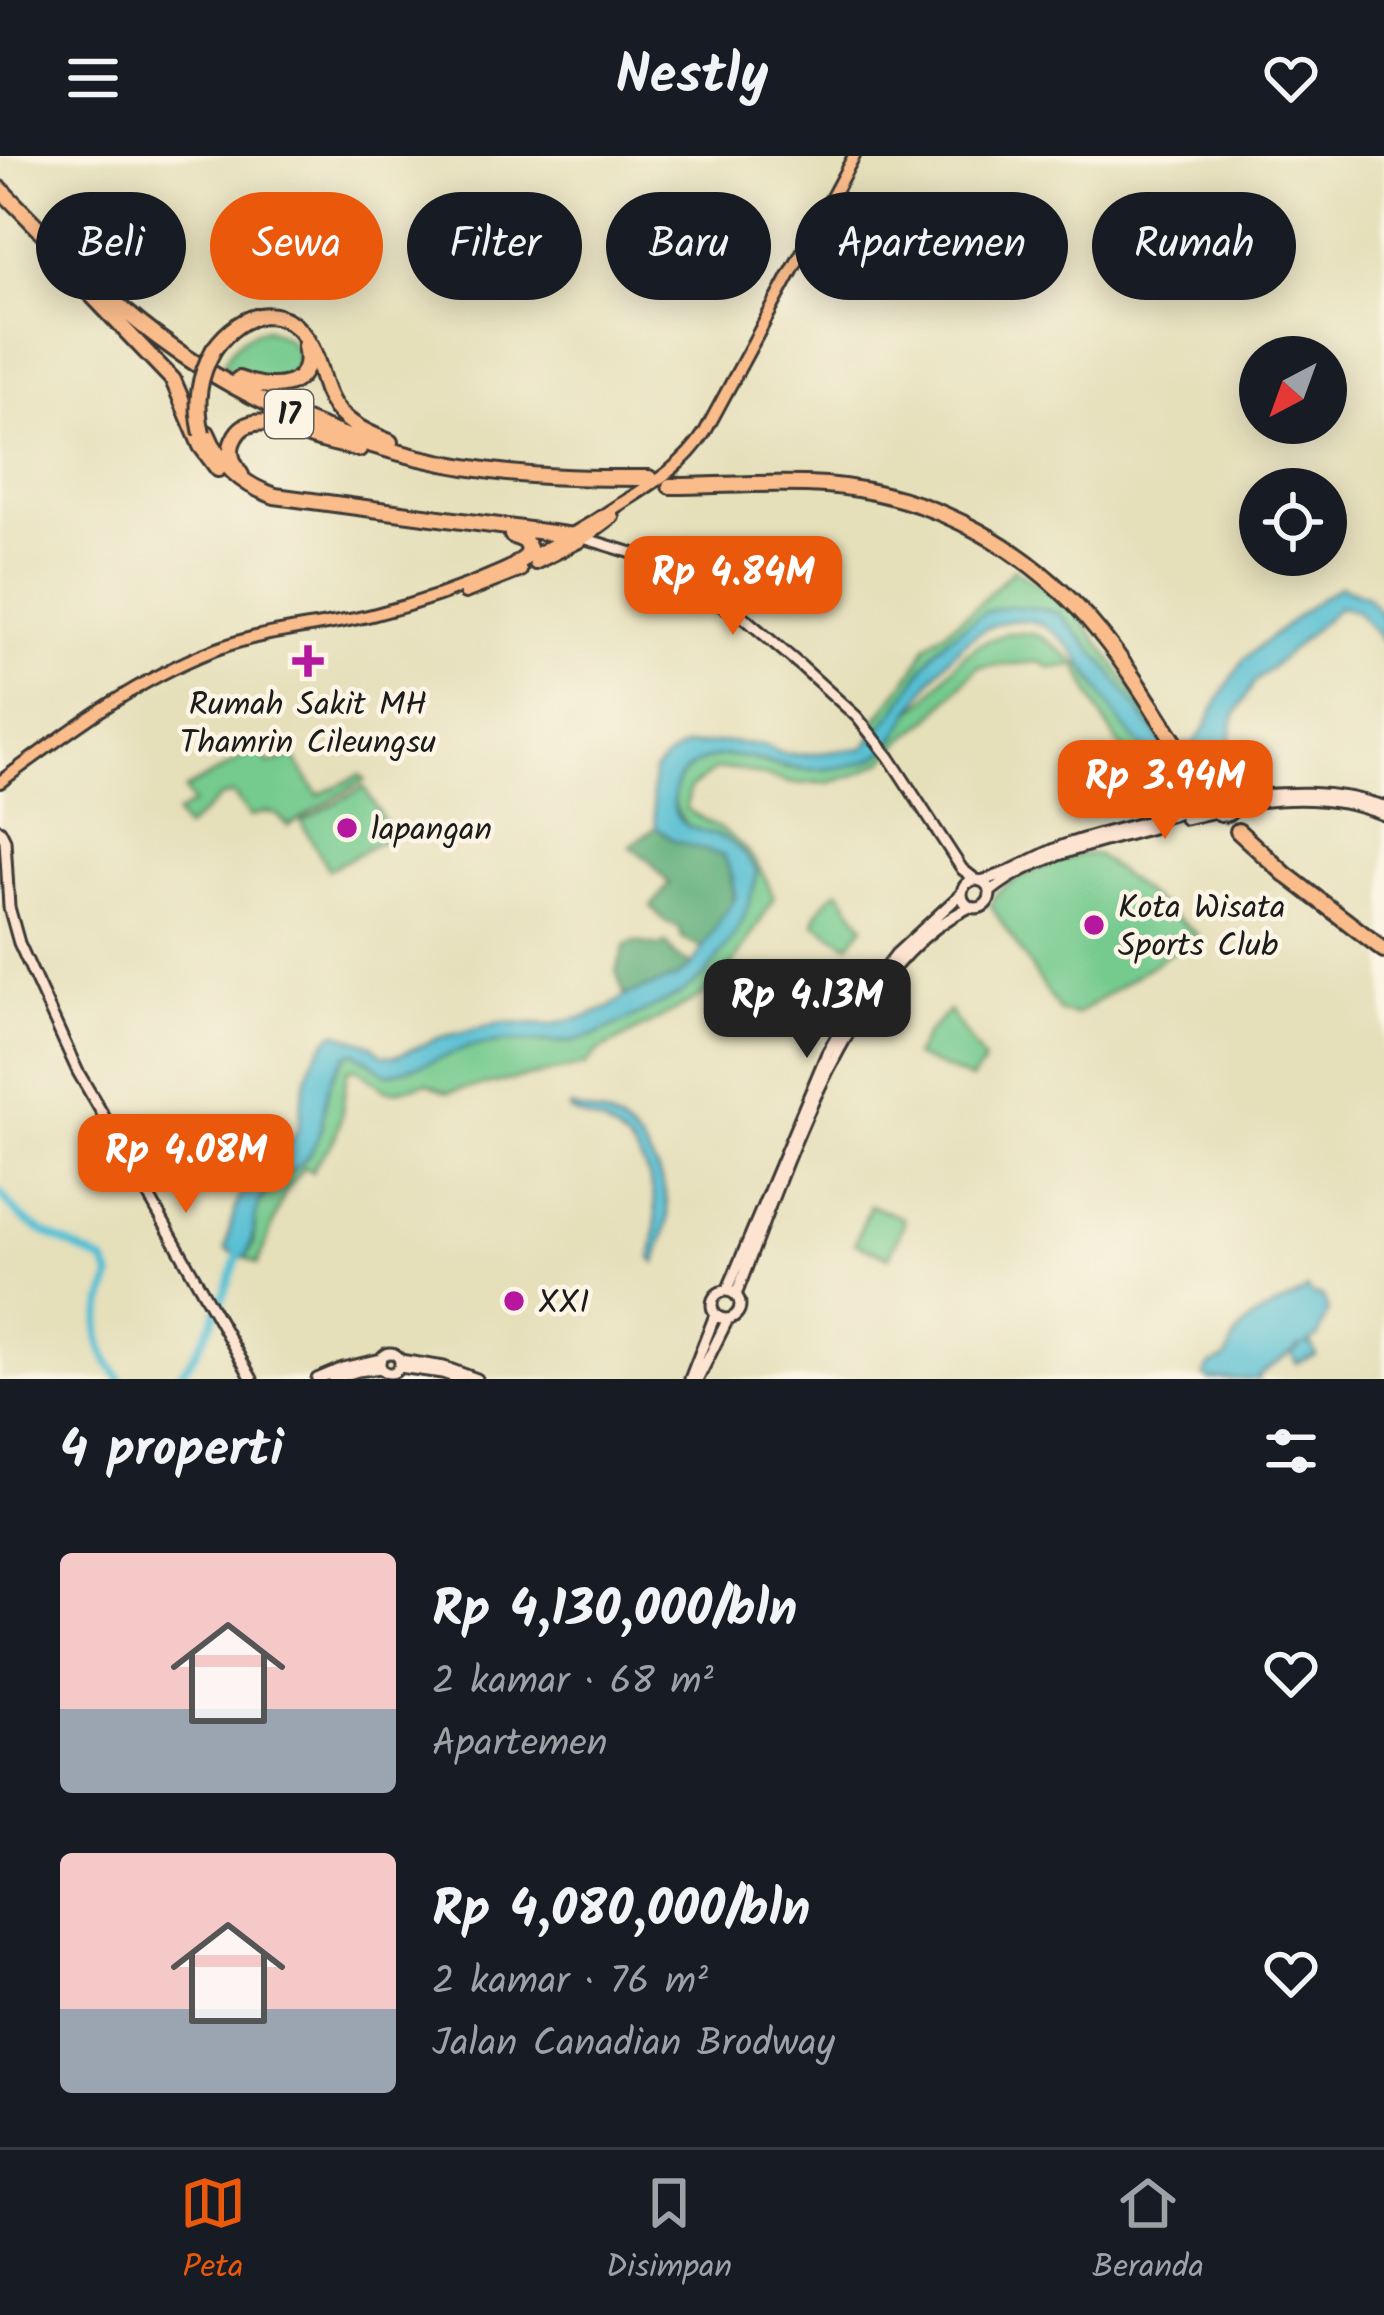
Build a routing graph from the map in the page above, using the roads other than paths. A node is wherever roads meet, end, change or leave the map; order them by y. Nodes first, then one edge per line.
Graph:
1 (854, 156) edge
2 (0, 189) edge
3 (0, 202) edge
4 (36, 238) edge
5 (94, 300) edge
6 (101, 300) edge
7 (770, 316) junction
8 (154, 334) junction
9 (216, 350) junction
10 (204, 434) junction
11 (359, 449) junction
12 (466, 467) junction
13 (236, 482) junction
14 (676, 482) tunnel mouth
15 (264, 492) junction
16 (512, 535) junction
17 (575, 539) junction
18 (535, 564) junction
19 (513, 566) junction
20 (293, 630) junction
21 (883, 754) junction
22 (1200, 774) tunnel mouth
23 (0, 782) edge
24 (1234, 802) junction
25 (1214, 808) junction
26 (1384, 811) edge
27 (0, 830) edge
28 (1080, 844) junction
29 (978, 880) junction
30 (962, 892) junction
31 (990, 892) junction
32 (970, 907) junction
33 (1384, 940) edge
34 (908, 948) junction
35 (1384, 952) edge
36 (790, 1149) junction
37 (732, 1293) junction
38 (716, 1315) junction
39 (728, 1319) junction
40 (381, 1363) junction
41 (399, 1364) junction
42 (252, 1379) edge
43 (317, 1379) edge
44 (333, 1379) edge
45 (460, 1379) edge
46 (477, 1379) edge
47 (694, 1379) edge

1 - 7 main road
2 - 8 highway, 17
3 - 4 highway, 17
5 - 13 highway
6 - 11 highway, 17
7 - 17 main road
7 - 17 main road
8 - 9 highway
8 - 12 highway, 17
9 - 10 highway, bridge
9 - 12 highway
10 - 13 highway
10 - 15 highway
11 - 12 highway, 17
11 - 15 highway
13 - 16 highway
14 - 22 highway
15 - 17 highway
16 - 17 highway
16 - 19 highway
17 - 18 main road
17 - 18 main road
17 - 19 main road
17 - 21 street
18 - 20 main road
19 - 20 main road
20 - 23 main road
21 - 29 street
21 - 30 street
24 - 25 street
24 - 25 street
24 - 26 street
25 - 28 street
27 - 42 street
28 - 29 street
28 - 31 street
29 - 30 street
29 - 31 street
30 - 32 street
30 - 34 street
31 - 32 street
32 - 34 street
33 - 35 highway
34 - 36 street
36 - 37 street
36 - 37 street
37 - 38 street
37 - 39 street
38 - 39 street
38 - 47 street
39 - 47 street
40 - 41 street
40 - 43 street
40 - 44 street
41 - 45 street
41 - 46 street

